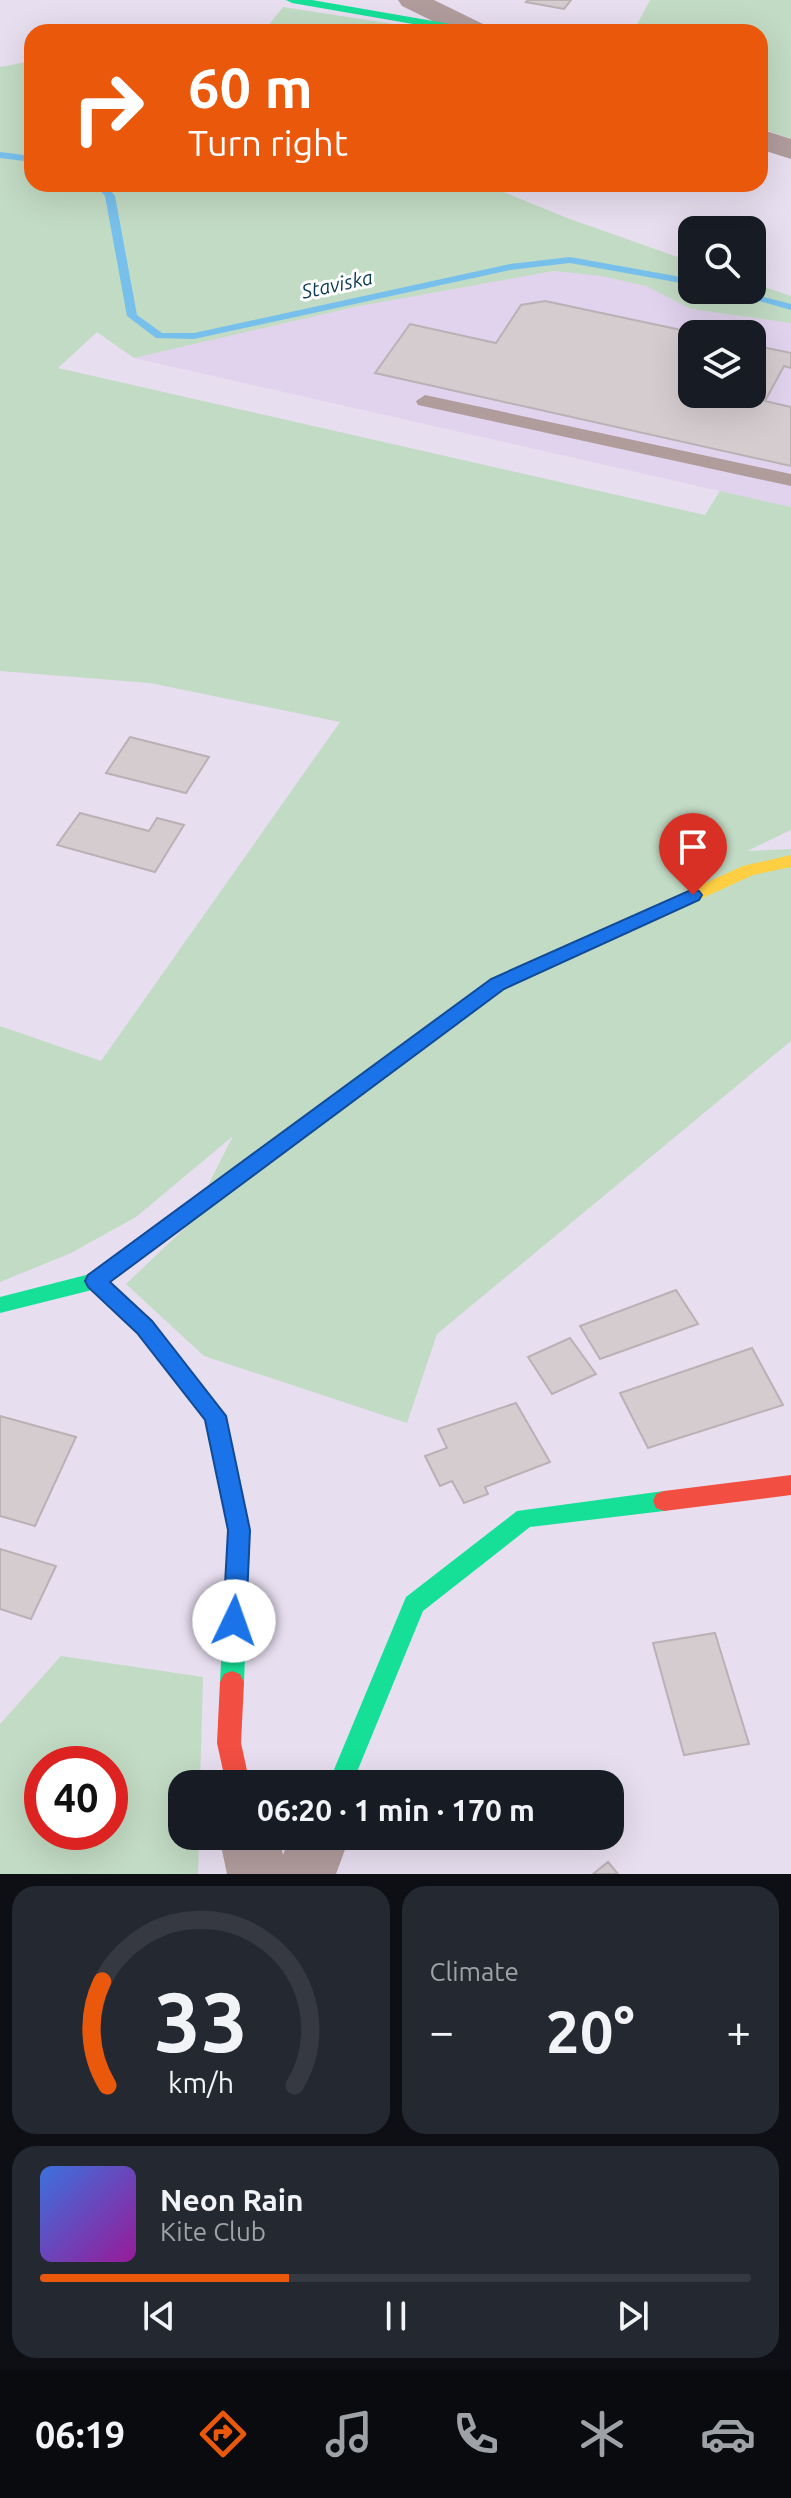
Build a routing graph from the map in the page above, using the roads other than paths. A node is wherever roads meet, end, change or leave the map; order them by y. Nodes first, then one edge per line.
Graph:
1 (292, 0) edge
2 (412, 0) edge
3 (434, 24) edge
4 (462, 24) edge
5 (768, 141) edge
6 (791, 150) edge
7 (425, 401) dead end
8 (791, 480) edge
9 (791, 861) edge
10 (96, 1281) junction
11 (0, 1305) edge
12 (791, 1485) edge
13 (235, 1770) edge
14 (346, 1770) edge
15 (252, 1850) edge
16 (315, 1850) edge
17 (257, 1874) edge
18 (306, 1874) edge

1 - 3 street
2 - 4 street
5 - 6 street
7 - 8 lane
9 - 10 street
10 - 11 street
10 - 13 street
12 - 14 street
15 - 17 street
16 - 18 street

